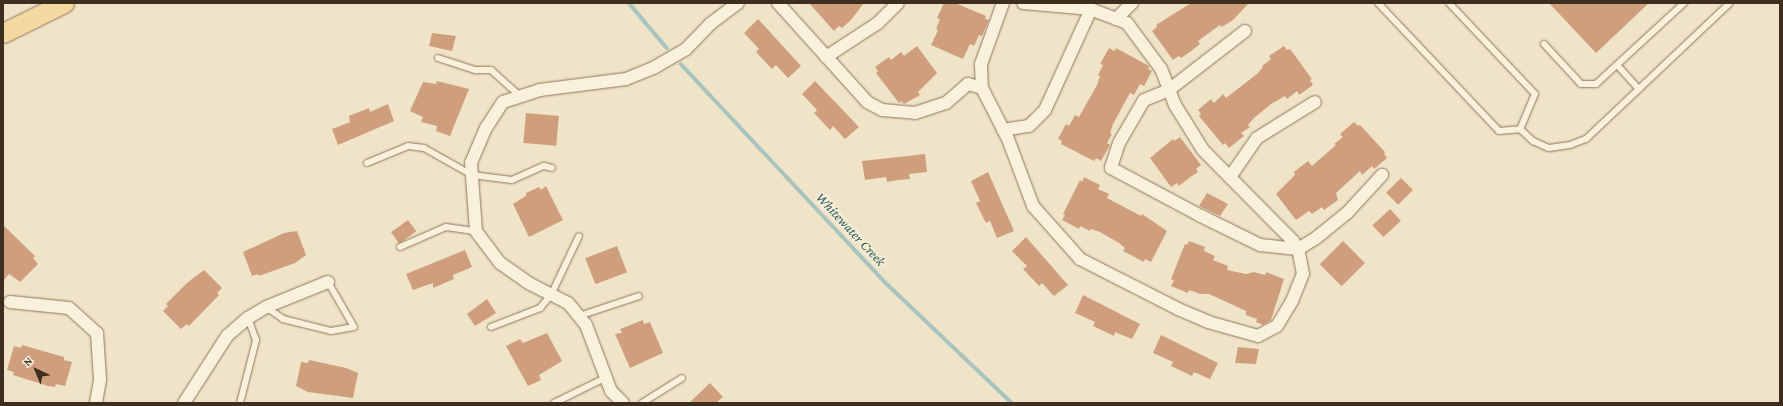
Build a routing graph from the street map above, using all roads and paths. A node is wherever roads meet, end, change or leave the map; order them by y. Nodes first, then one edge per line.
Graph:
1 (64, 3) edge
2 (738, 3) edge
3 (778, 3) edge
4 (898, 3) edge
5 (1003, 3) edge
6 (1030, 3) edge
7 (1132, 3) edge
8 (1378, 3) edge
9 (1449, 3) edge
10 (1684, 3) edge
11 (1730, 3) edge
12 (1091, 9) junction
13 (1116, 19) junction
14 (1245, 31) dead end
15 (3, 33) edge
16 (1544, 44) dead end
17 (826, 57) junction
18 (438, 58) dead end
19 (1618, 66) junction
20 (982, 88) junction
21 (1640, 89) junction
22 (1169, 90) junction
23 (520, 96) junction
24 (1315, 102) dead end
25 (1520, 129) junction
26 (1003, 130) junction
27 (367, 163) dead end
28 (552, 168) dead end
29 (472, 175) junction
30 (1382, 175) dead end
31 (1230, 177) junction
32 (476, 231) junction
33 (579, 236) dead end
34 (400, 247) dead end
35 (1298, 249) junction
36 (328, 282) joint
37 (551, 295) junction
38 (639, 296) dead end
39 (5, 302) edge
40 (266, 307) junction
41 (579, 316) junction
42 (248, 318) junction
43 (491, 327) dead end
44 (605, 378) junction
45 (682, 378) dead end
46 (96, 403) edge
47 (184, 403) edge
48 (240, 403) edge
49 (554, 403) edge
50 (623, 403) edge
51 (642, 403) edge

1 - 15 main road
2 - 23 street
3 - 17 street
4 - 17 street
5 - 20 street
6 - 12 street
7 - 13 street
8 - 25 lane
9 - 25 lane
10 - 19 lane
11 - 21 lane
12 - 13 street
12 - 26 street
13 - 22 street
14 - 22 street
16 - 19 lane
17 - 20 street
18 - 23 lane
19 - 21 lane
20 - 26 street
21 - 25 lane
22 - 31 street
22 - 35 street
23 - 29 street
24 - 31 street
26 - 35 street
27 - 29 lane
28 - 29 lane
29 - 32 street
30 - 35 street
31 - 35 street
32 - 34 lane
32 - 37 street
33 - 37 lane
36 - 40 street
36 - 40 lane
37 - 41 street
37 - 43 lane
38 - 41 lane
39 - 46 street
40 - 42 street
41 - 44 street
42 - 47 street
42 - 48 lane
44 - 49 lane
44 - 50 street
45 - 51 lane

